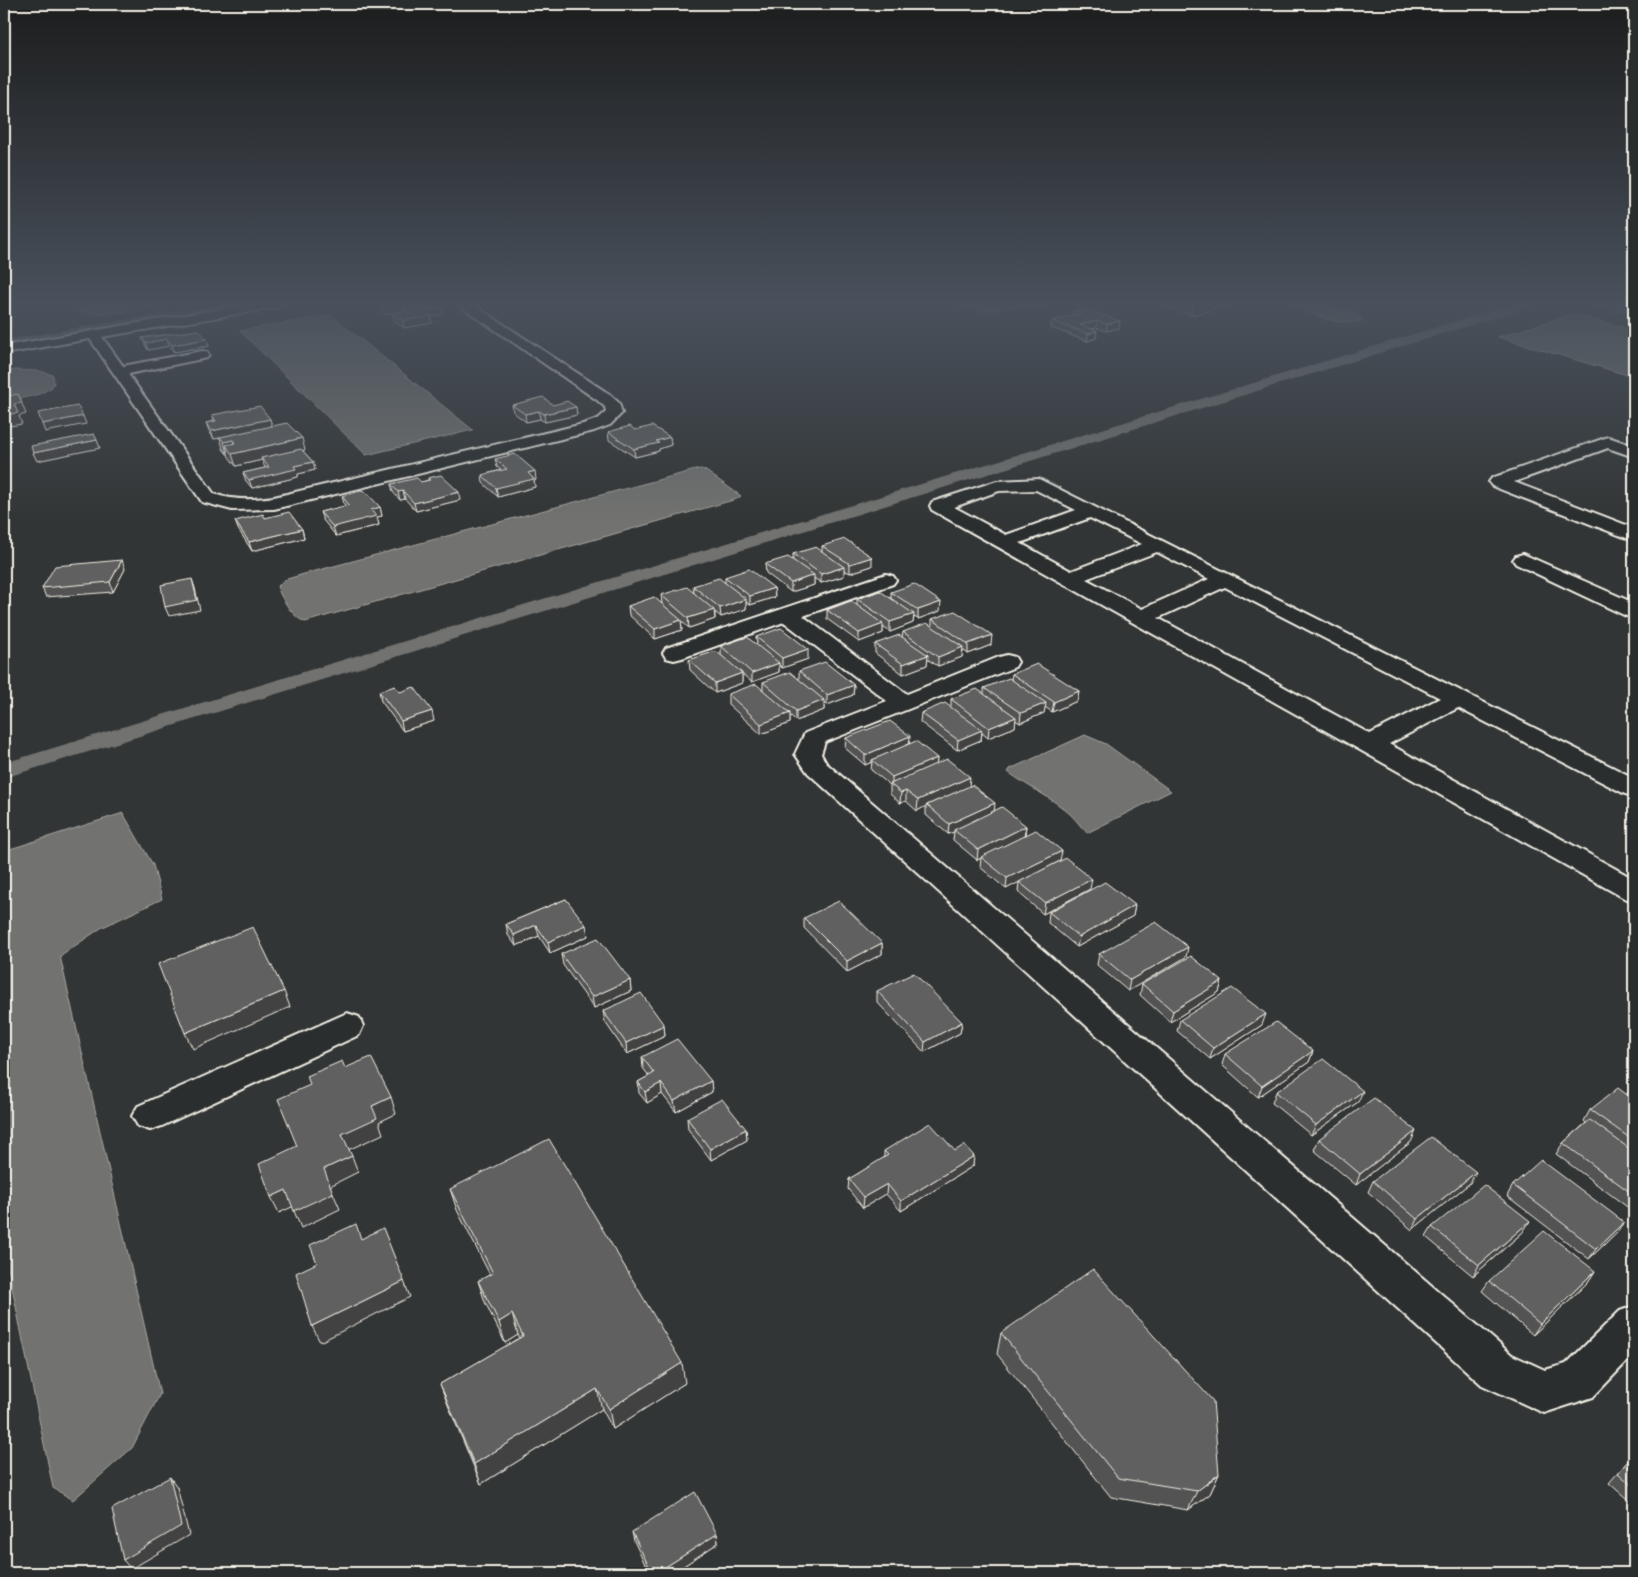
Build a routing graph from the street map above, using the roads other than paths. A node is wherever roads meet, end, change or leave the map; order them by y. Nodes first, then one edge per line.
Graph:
1 (123, 377) edge
2 (571, 377) edge
3 (1634, 452) edge
4 (1092, 511) junction
5 (1634, 535) edge
6 (1004, 542) junction
7 (1158, 545) junction
8 (1523, 560) dead end
9 (1070, 578) junction
10 (1225, 579) junction
11 (886, 580) dead end
12 (1634, 611) edge
13 (787, 614) junction
14 (1140, 618) junction
15 (674, 653) dead end
16 (1007, 662) dead end
17 (1459, 698) junction
18 (904, 703) junction
19 (1370, 745) junction
20 (1634, 788) edge
21 (1634, 891) edge
22 (347, 1026) dead end
23 (150, 1116) dead end
24 (1634, 1325) edge

1 - 2 street
3 - 5 street
4 - 6 street
4 - 6 street
4 - 7 street
6 - 9 street
7 - 9 street
7 - 10 street
8 - 12 street
9 - 14 street
10 - 14 street
10 - 17 street
11 - 13 street
13 - 15 street
13 - 18 street
14 - 19 street
16 - 18 street
17 - 19 street
17 - 20 street
18 - 24 street
19 - 21 street
22 - 23 street

